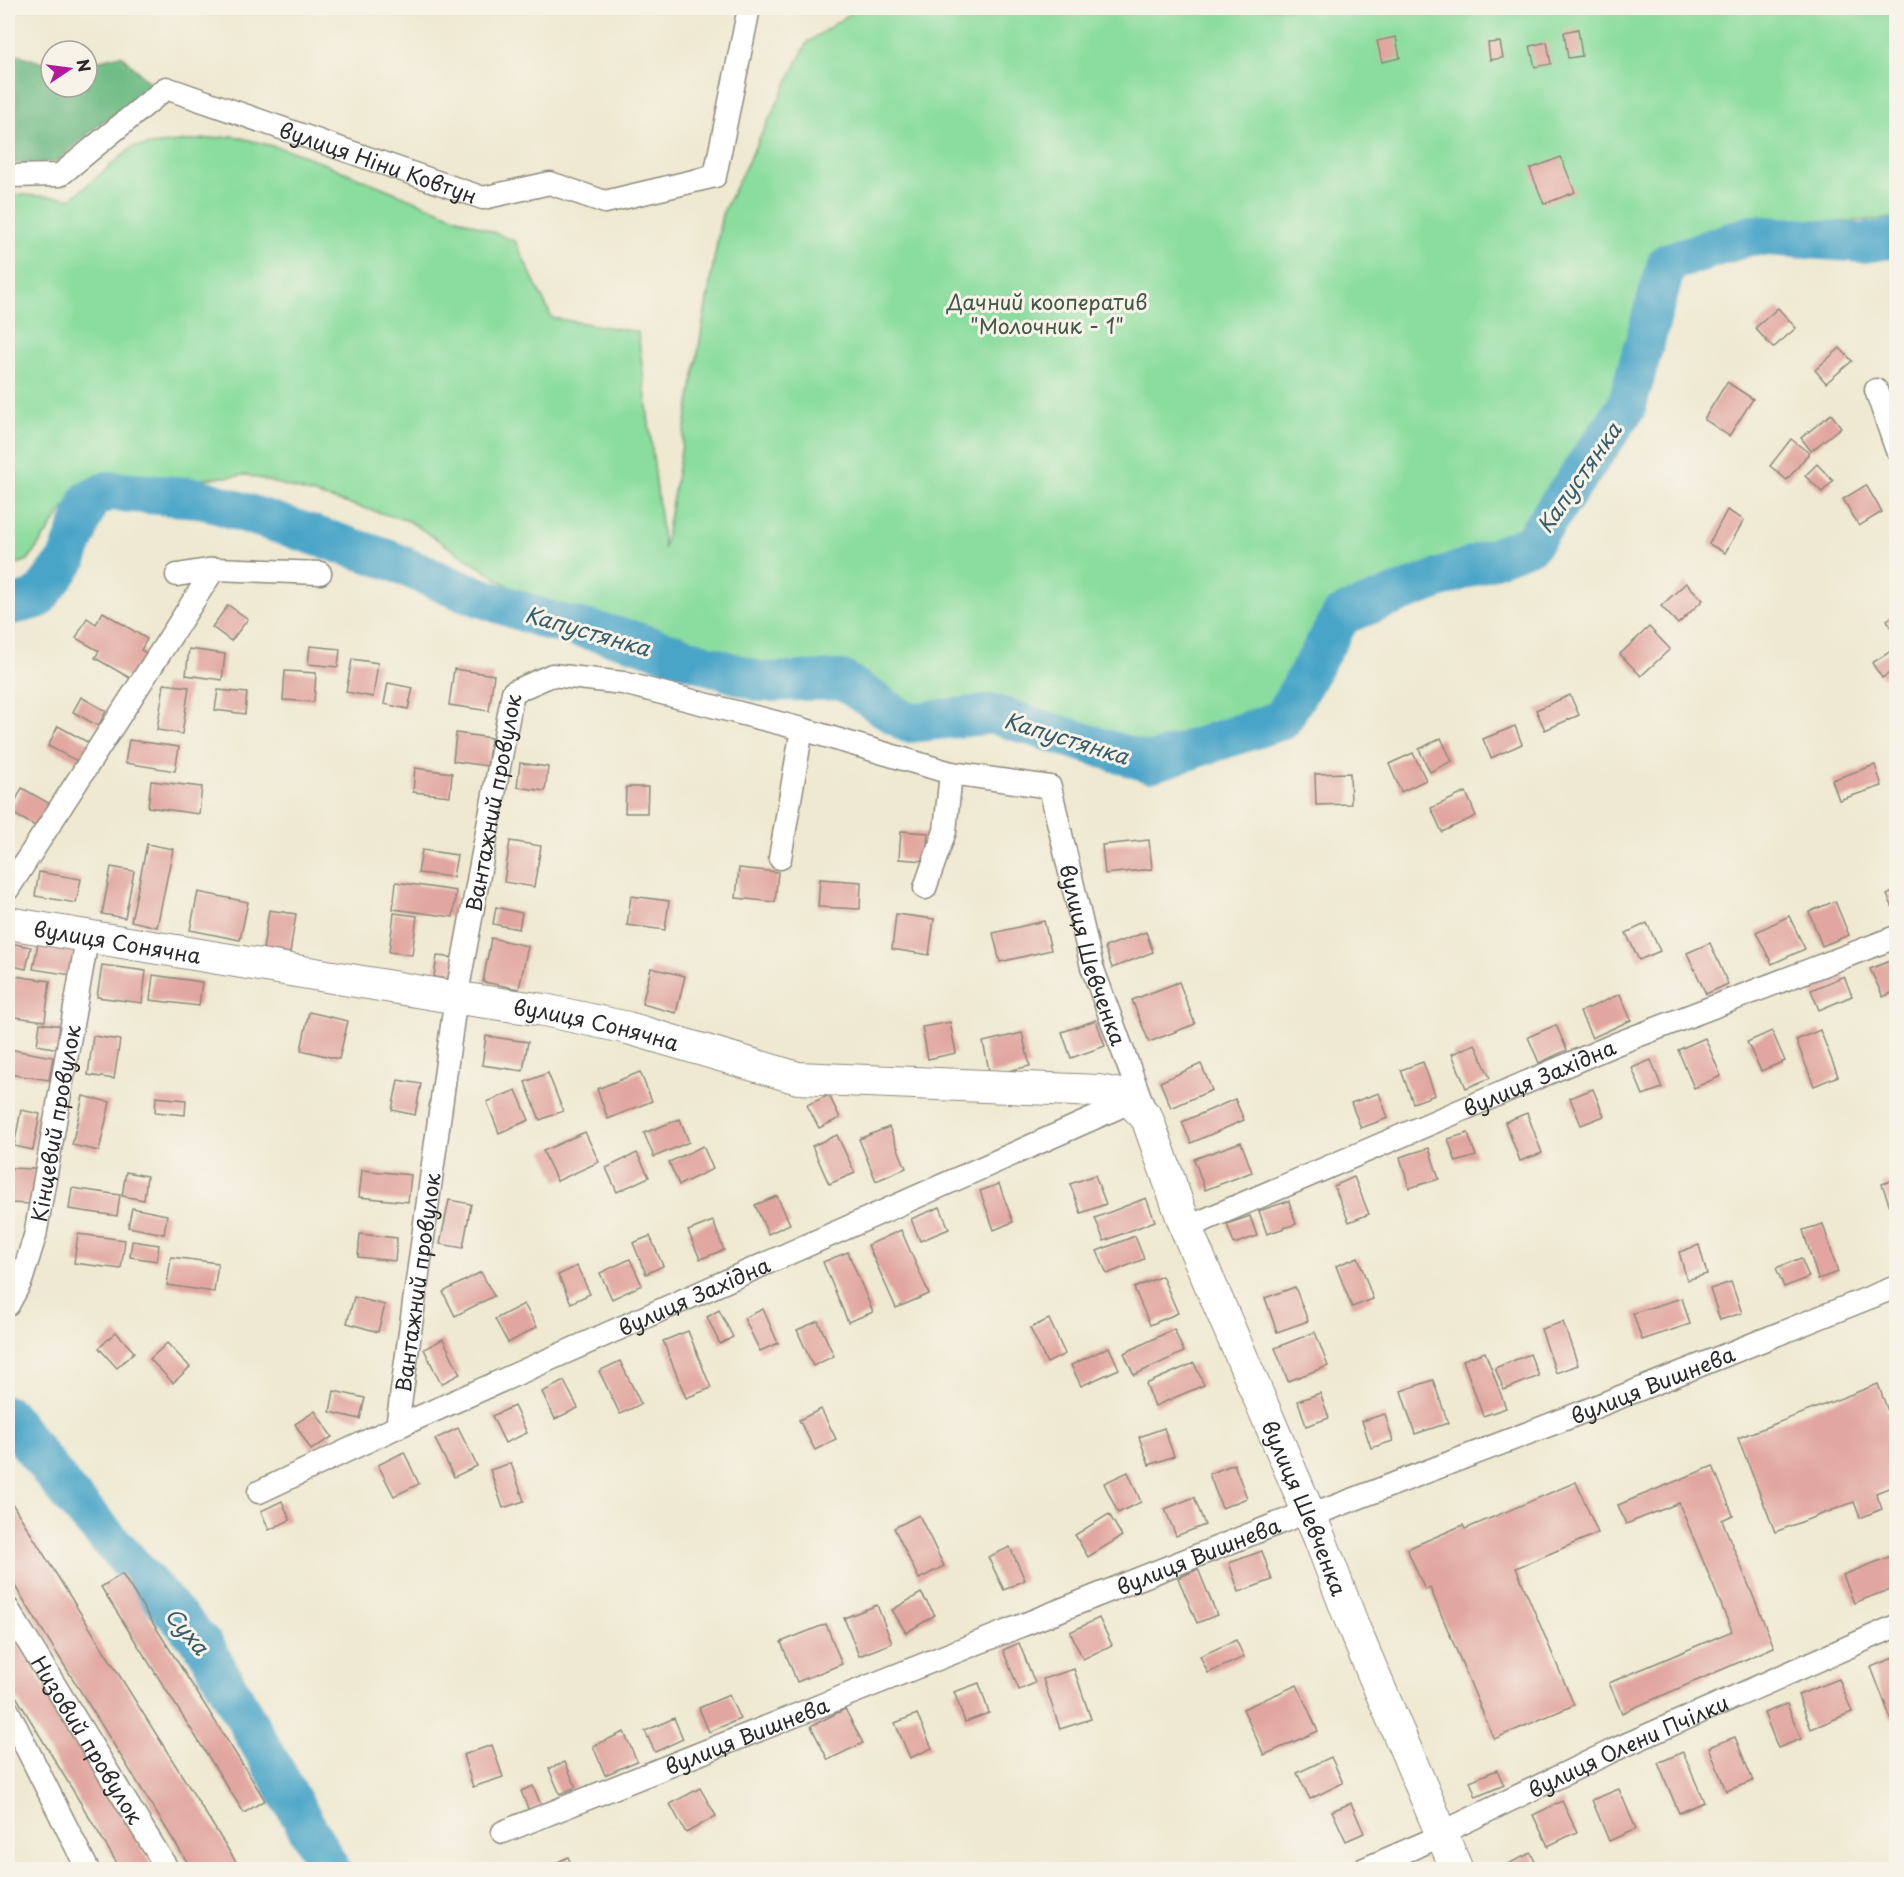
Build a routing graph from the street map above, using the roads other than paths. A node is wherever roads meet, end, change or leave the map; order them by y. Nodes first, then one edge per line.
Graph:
1 (749, 8) edge
2 (8, 176) edge
3 (1876, 390) dead end
4 (1896, 448) edge
5 (214, 569) junction
6 (320, 573) dead end
7 (177, 575) dead end
8 (802, 729) junction
9 (951, 773) junction
10 (1050, 787) joint
11 (780, 858) dead end
12 (925, 888) dead end
13 (8, 889) edge
14 (8, 923) edge
15 (85, 936) junction
16 (1896, 937) edge
17 (458, 998) junction
18 (1126, 1096) junction
19 (1152, 1132) junction
20 (1186, 1228) junction
21 (1896, 1287) edge
22 (8, 1305) edge
23 (397, 1426) junction
24 (259, 1492) dead end
25 (1308, 1515) junction
26 (8, 1609) edge
27 (1896, 1626) edge
28 (8, 1711) edge
29 (503, 1832) dead end
30 (1443, 1835) junction
31 (88, 1869) edge
32 (168, 1869) edge
33 (1362, 1869) edge
34 (1457, 1869) edge

1 - 2 street, вулиця Ніни Ковтун
3 - 4 street
5 - 6 street
5 - 7 street
5 - 13 street
8 - 9 street, Вантажний провулок
8 - 11 street
8 - 17 street, Вантажний провулок
9 - 10 street, Вантажний провулок
9 - 12 street
10 - 19 street, вулиця Шевченка
14 - 15 street, вулиця Сонячна
15 - 17 street, вулиця Сонячна
15 - 22 street, Кінцевий провулок
16 - 20 street, вулиця Західна
17 - 18 street, вулиця Сонячна
17 - 23 street, Вантажний провулок
18 - 19 street
18 - 23 street, вулиця Західна
19 - 20 street, вулиця Шевченка
20 - 25 street, вулиця Шевченка
21 - 25 street, вулиця Вишнева
23 - 24 street, вулиця Західна
25 - 29 street, вулиця Вишнева
25 - 30 street, вулиця Шевченка
26 - 32 street, Низовий провулок
27 - 30 street, вулиця Олени Пчілки
28 - 31 street
30 - 33 street, вулиця Олени Пчілки
30 - 34 street, вулиця Шевченка

